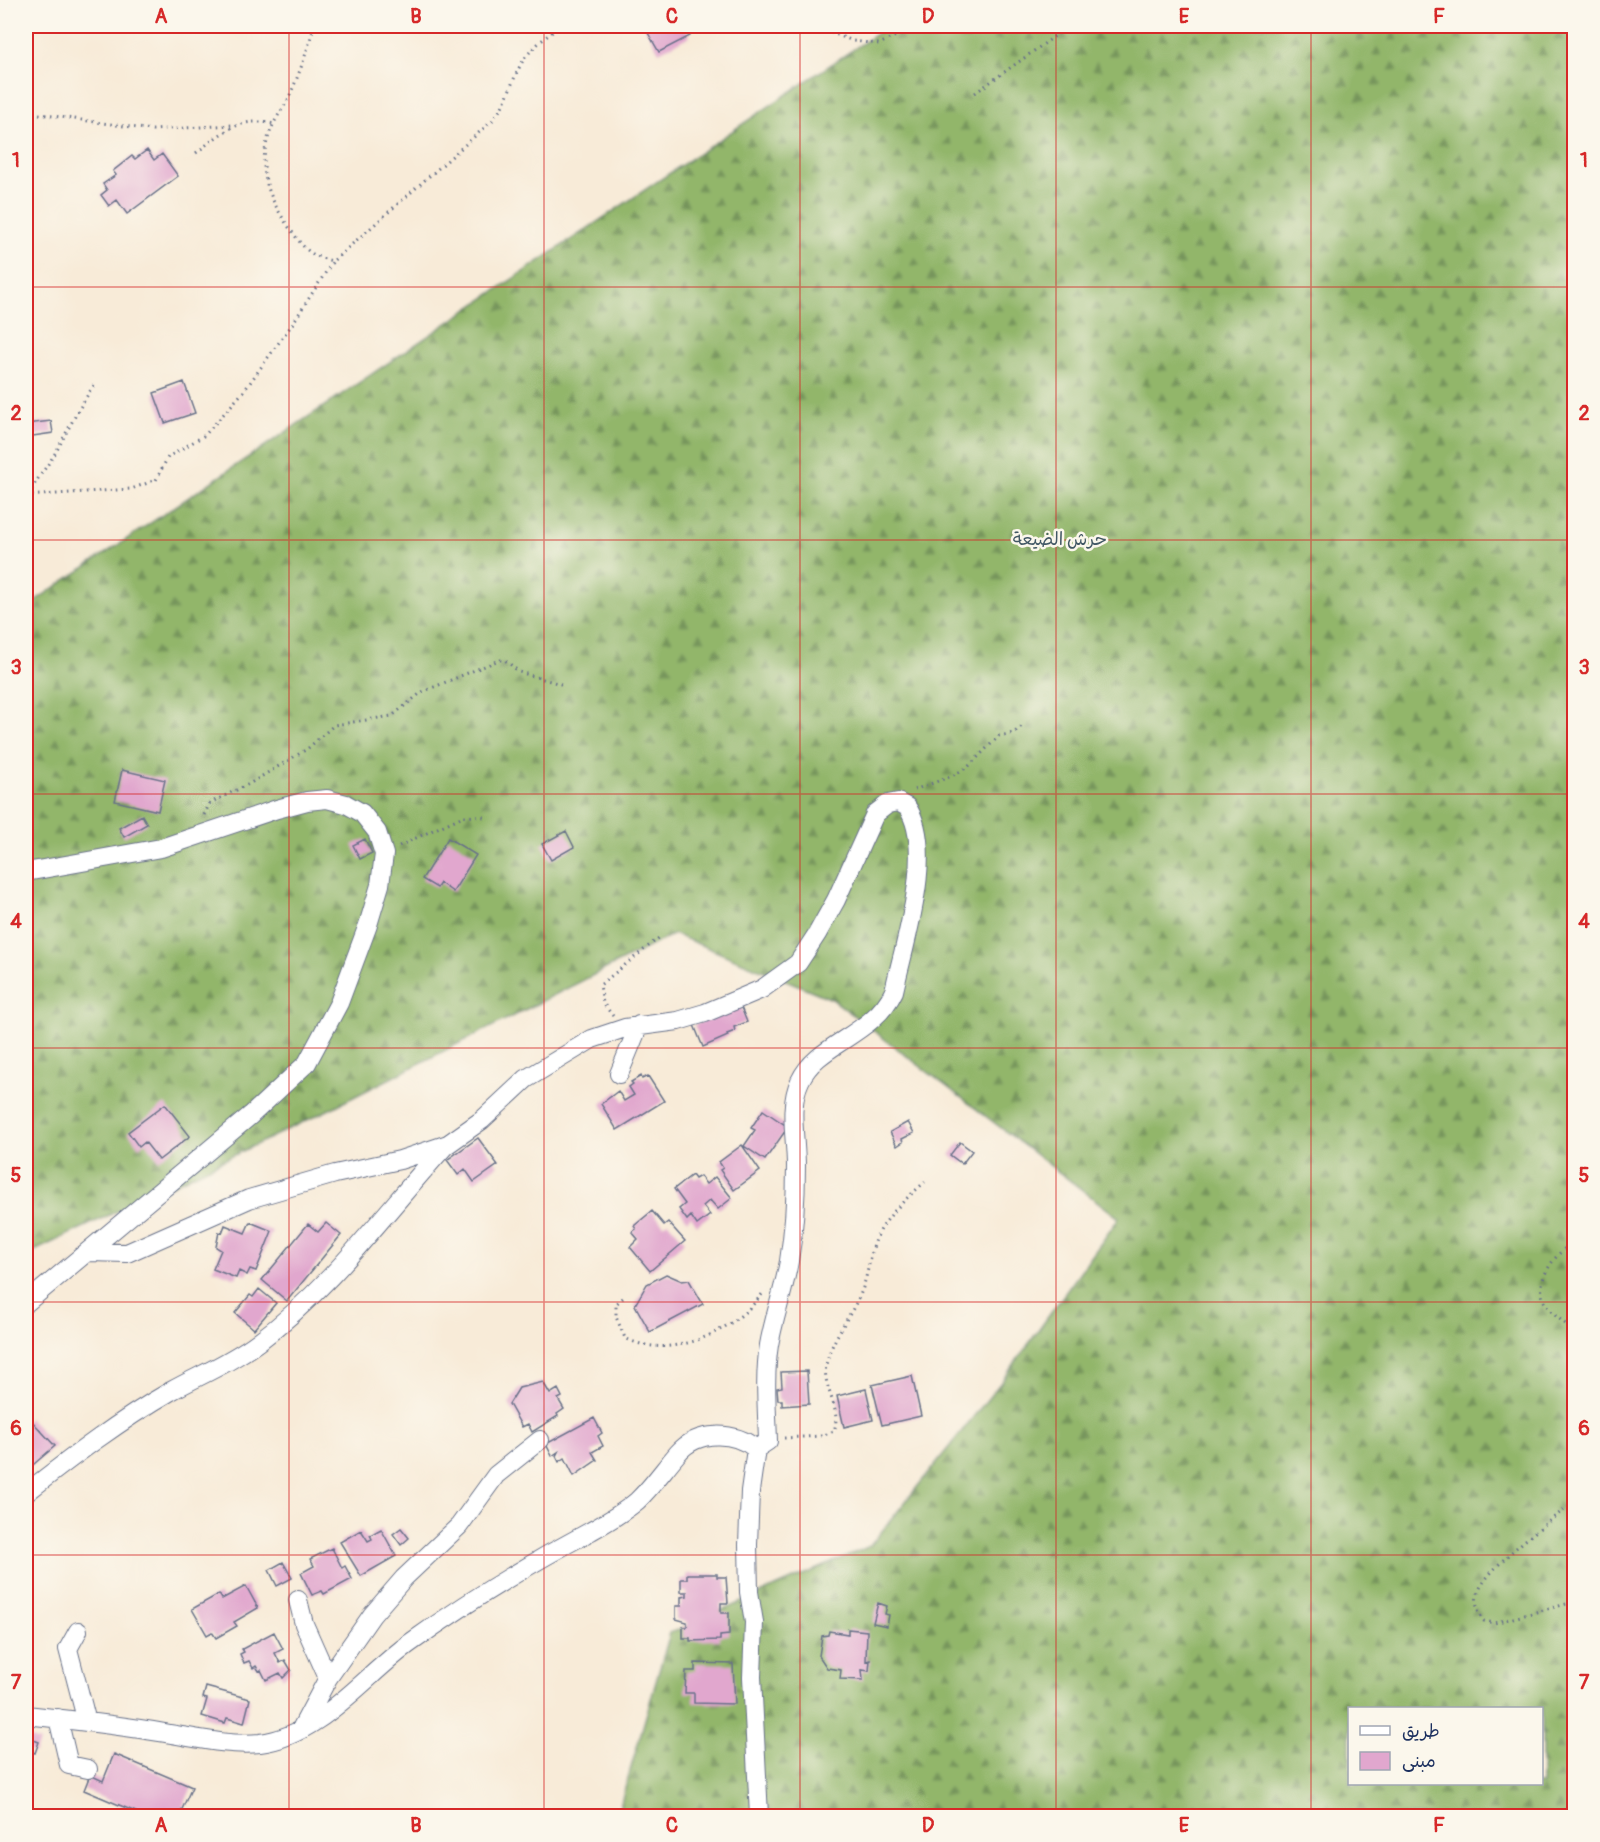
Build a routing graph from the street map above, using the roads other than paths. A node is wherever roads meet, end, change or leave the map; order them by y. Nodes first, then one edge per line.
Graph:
1 (26, 872) edge
2 (632, 1027) junction
3 (619, 1074) dead end
4 (448, 1144) junction
5 (89, 1252) junction
6 (26, 1303) edge
7 (540, 1440) dead end
8 (762, 1445) junction
9 (26, 1493) edge
10 (298, 1600) dead end
11 (78, 1631) dead end
12 (328, 1678) junction
13 (26, 1715) edge
14 (58, 1718) junction
15 (87, 1722) junction
16 (302, 1729) junction
17 (88, 1769) dead end
18 (759, 1816) edge

1 - 5 street
2 - 3 street
2 - 4 street
2 - 8 street
4 - 5 street
4 - 9 street
5 - 6 street
7 - 12 street
8 - 16 street
8 - 18 street
10 - 12 street
11 - 15 street
12 - 16 street
13 - 14 street
14 - 15 street
14 - 17 street
15 - 16 street

